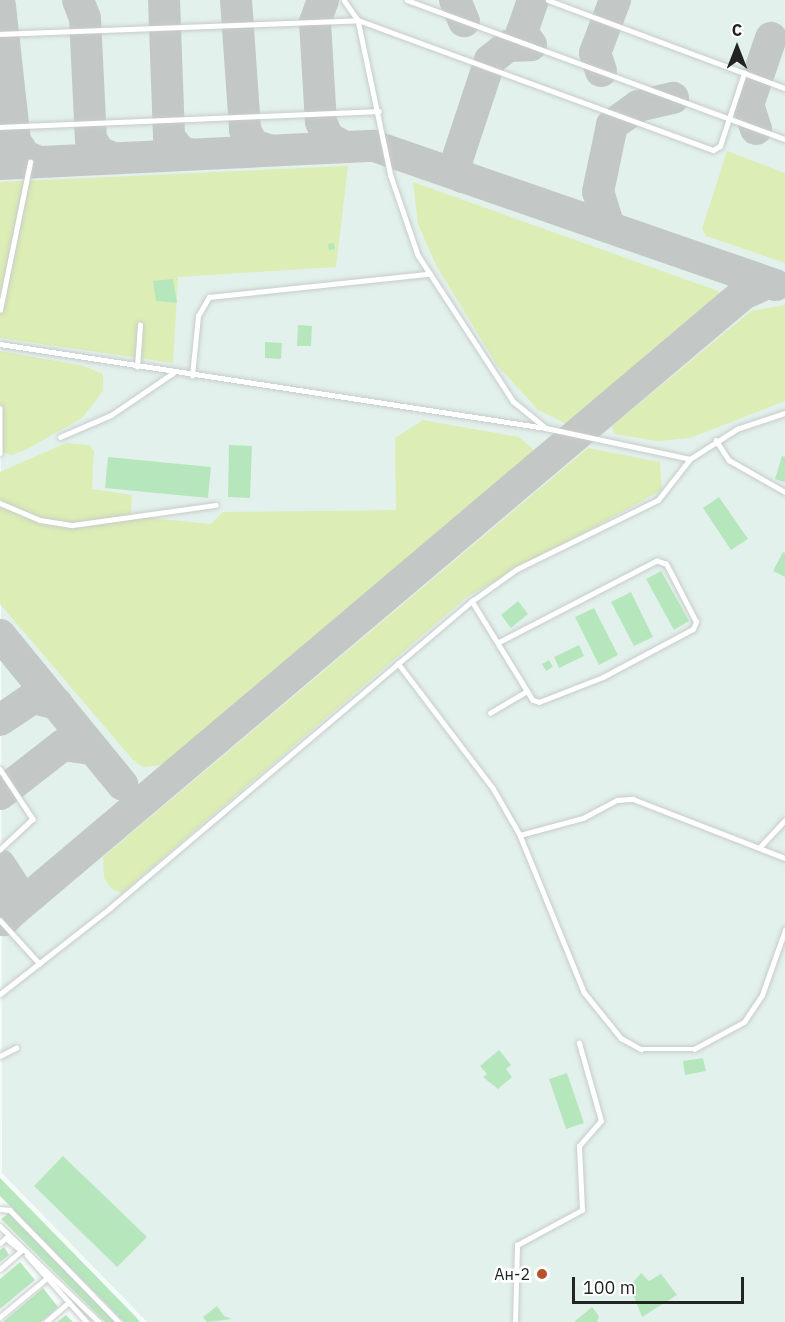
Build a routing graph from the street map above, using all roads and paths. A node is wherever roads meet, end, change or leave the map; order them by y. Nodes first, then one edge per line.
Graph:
1 (344, 0) edge
2 (407, 0) edge
3 (549, 0) edge
4 (358, 20) junction
5 (0, 34) edge
6 (744, 73) junction
7 (785, 88) edge
8 (379, 111) junction
9 (729, 119) junction
10 (0, 127) edge
11 (785, 139) edge
12 (30, 162) dead end
13 (429, 274) junction
14 (0, 310) edge
15 (140, 325) dead end
16 (0, 344) edge
17 (137, 367) junction
18 (172, 373) junction
19 (192, 376) junction
20 (0, 408) edge
21 (785, 413) edge
22 (546, 429) junction
23 (60, 436) dead end
24 (716, 440) junction
25 (0, 453) edge
26 (690, 459) junction
27 (785, 492) edge
28 (0, 503) edge
29 (216, 504) dead end
30 (472, 602) junction
31 (500, 642) junction
32 (399, 663) junction
33 (527, 691) junction
34 (490, 713) dead end
35 (0, 769) edge
36 (785, 820) edge
37 (520, 835) junction
38 (759, 848) junction
39 (0, 849) edge
40 (785, 858) edge
41 (0, 920) edge
42 (785, 930) edge
43 (39, 964) junction
44 (0, 994) edge
45 (579, 1043) dead end
46 (16, 1048) dead end
47 (0, 1056) edge
48 (0, 1209) edge
49 (0, 1226) edge
50 (0, 1243) edge
51 (22, 1250) junction
52 (0, 1269) edge
53 (47, 1278) junction
54 (69, 1302) junction
55 (0, 1317) edge
56 (46, 1322) edge
57 (87, 1322) edge
58 (99, 1322) edge
59 (119, 1322) edge
60 (515, 1322) edge

1 - 4 lane
2 - 9 lane
3 - 6 lane
4 - 5 lane
4 - 8 lane
4 - 9 lane
6 - 7 lane
6 - 9 lane
8 - 10 lane
8 - 13 lane
9 - 11 lane
12 - 14 lane
13 - 19 lane
13 - 22 lane
15 - 17 lane
16 - 17 lane
17 - 18 lane
18 - 19 lane
18 - 23 lane
19 - 22 lane
20 - 25 lane
21 - 24 lane
22 - 26 lane
24 - 26 lane
24 - 27 lane
26 - 30 lane
28 - 29 lane
30 - 31 lane
30 - 32 lane
31 - 33 lane
31 - 33 lane
32 - 37 lane
32 - 43 lane
33 - 34 lane
35 - 39 lane
36 - 38 lane
37 - 38 lane
37 - 42 lane
38 - 40 lane
41 - 43 lane
43 - 44 lane
45 - 60 lane
46 - 47 lane
48 - 59 lane
49 - 58 lane
50 - 51 lane
51 - 52 lane
51 - 53 lane
53 - 54 lane
53 - 55 lane
54 - 56 lane
54 - 57 lane

